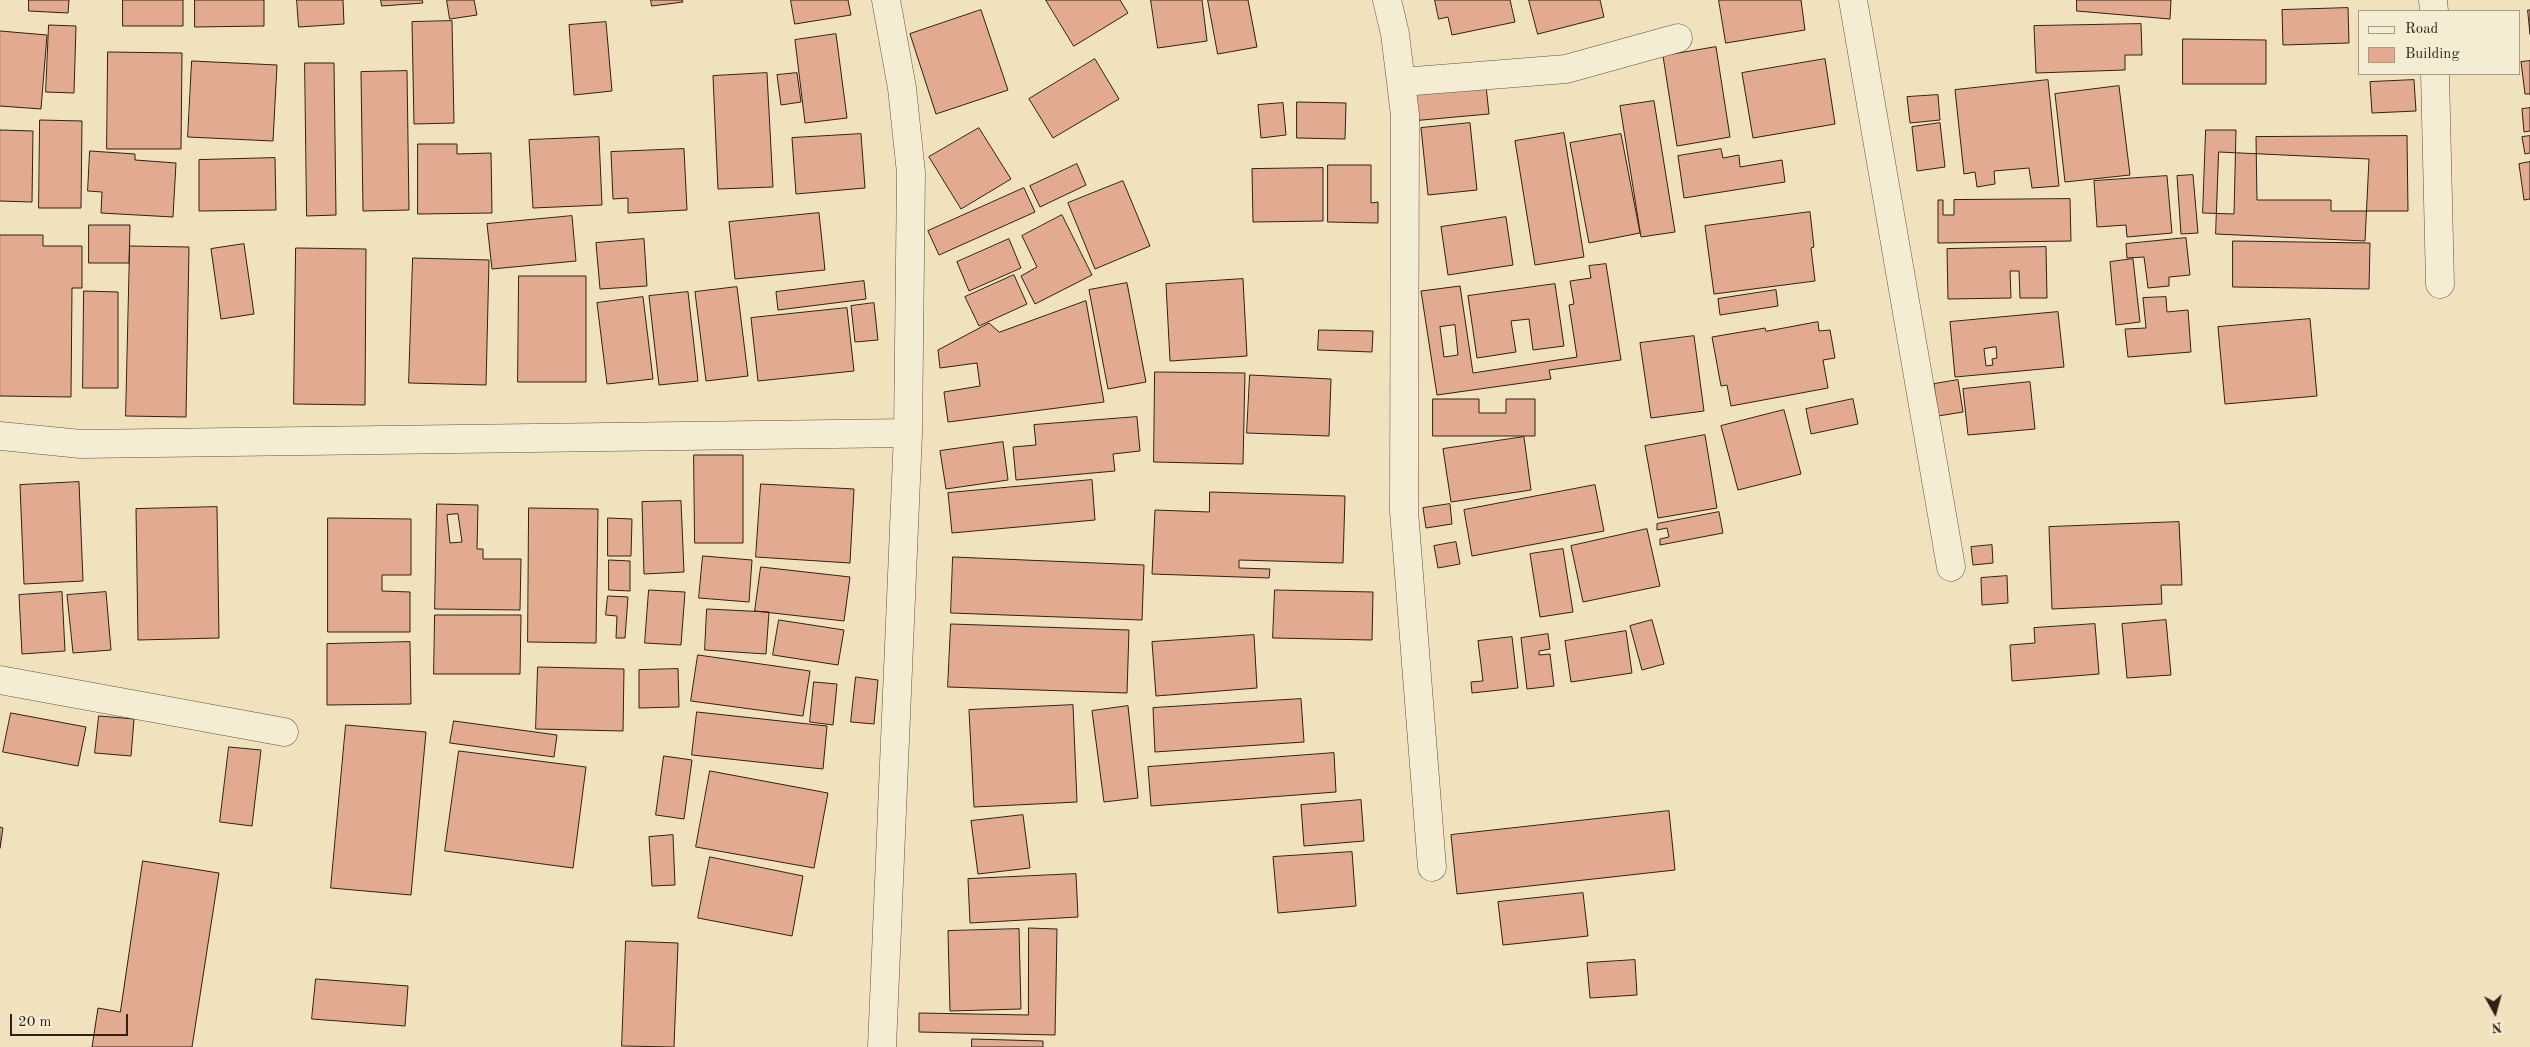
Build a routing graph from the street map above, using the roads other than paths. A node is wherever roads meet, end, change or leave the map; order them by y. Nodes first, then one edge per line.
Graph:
1 (886, 0) edge
2 (1387, 0) edge
3 (1853, 0) edge
4 (1678, 38) dead end
5 (2435, 75) edge
6 (1402, 82) junction
7 (2440, 284) dead end
8 (908, 433) junction
9 (0, 436) edge
10 (1951, 567) dead end
11 (0, 680) edge
12 (284, 732) dead end
13 (1432, 867) dead end
14 (882, 1047) edge

1 - 8 street
2 - 6 street
3 - 10 street
4 - 6 street
5 - 7 street
6 - 13 street
8 - 9 street
8 - 14 street
11 - 12 street

